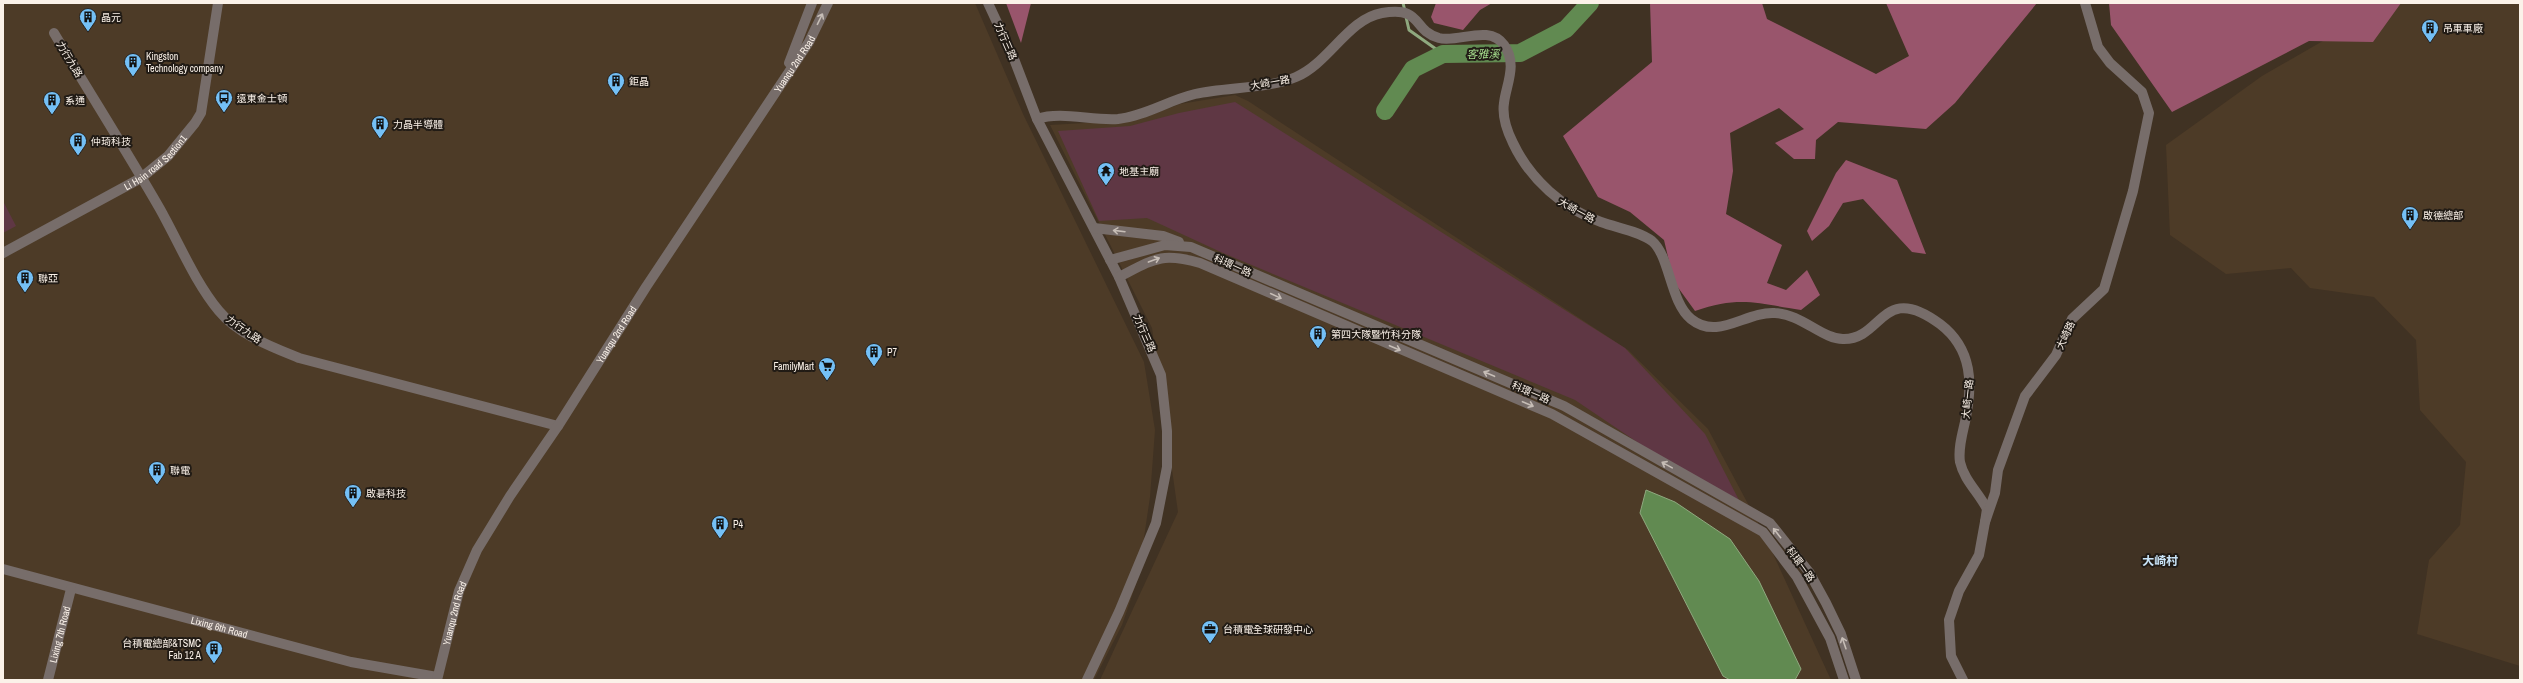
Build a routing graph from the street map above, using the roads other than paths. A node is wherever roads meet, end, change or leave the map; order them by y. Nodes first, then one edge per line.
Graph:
1 (218, 3) edge
2 (812, 3) edge
3 (828, 3) edge
4 (988, 3) edge
5 (2085, 3) edge
6 (54, 33) dead end
7 (785, 76) junction
8 (1037, 119) junction
9 (142, 178) junction
10 (1094, 228) junction
11 (1184, 245) junction
12 (3, 254) edge
13 (1110, 260) junction
14 (1119, 277) junction
15 (558, 426) junction
16 (1985, 522) junction
17 (3, 570) edge
18 (72, 589) junction
19 (437, 678) edge
20 (48, 680) edge
21 (1087, 680) edge
22 (1844, 680) edge
23 (1856, 680) edge
24 (1963, 680) edge

1 - 9 street, Li Hsin road Section1
2 - 7 street
7 -> 3 street, Yuanqu 2nd Road
4 - 8 street, 力行三路
5 - 16 street, 大崎路
6 - 9 street, 力行九路
7 - 15 street, Yuanqu 2nd Road
8 - 10 street, 力行三路
8 - 16 street, 大崎一路
9 - 12 street, Li Hsin road Section1
9 - 15 street, 力行九路
11 -> 10 street
10 - 13 street, 力行三路
11 - 13 street, 科環一路
23 -> 11 street, 科環一路
13 - 14 street, 力行三路
14 - 21 street, 力行三路
14 -> 22 street, 科環一路
15 - 19 street, Yuanqu 2nd Road
16 - 24 street, 大崎路
17 - 18 street, Lixing 6th Road
18 - 19 street, Lixing 6th Road
18 - 20 street, Lixing 7th Road

